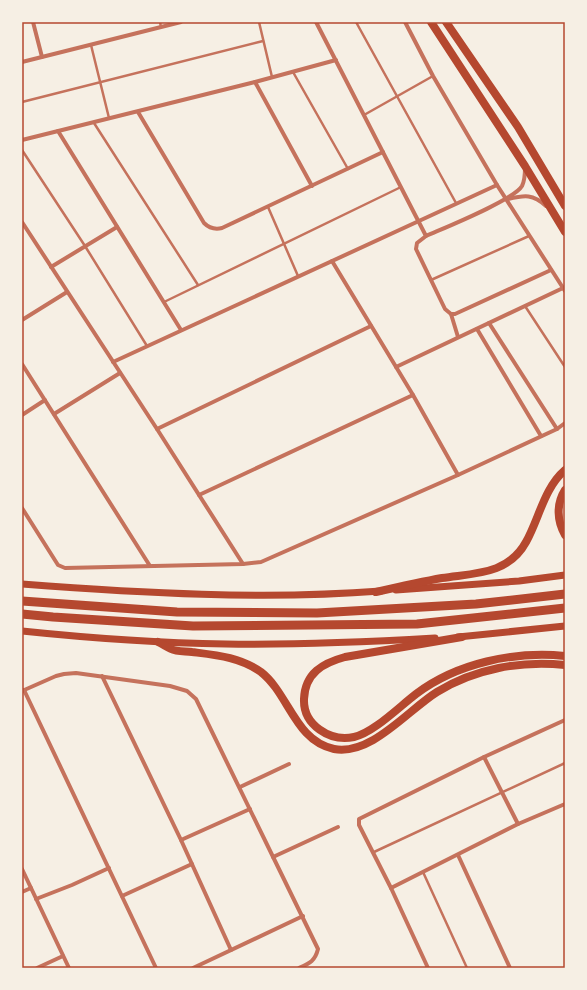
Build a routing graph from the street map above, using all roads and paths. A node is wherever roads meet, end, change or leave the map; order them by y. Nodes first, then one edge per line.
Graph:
1 (33, 22) edge
2 (160, 22) edge
3 (181, 22) edge
4 (259, 22) edge
5 (316, 22) edge
6 (356, 22) edge
7 (405, 22) edge
8 (431, 22) edge
9 (446, 22) edge
10 (161, 27) junction
11 (264, 41) junction
12 (91, 45) junction
13 (42, 57) junction
14 (336, 60) junction
15 (22, 62) edge
16 (293, 72) junction
17 (433, 76) junction
18 (273, 78) junction
19 (101, 82) junction
20 (255, 82) junction
21 (397, 96) junction
22 (22, 102) edge
23 (138, 112) junction
24 (364, 115) junction
25 (110, 118) junction
26 (94, 122) junction
27 (58, 131) junction
28 (22, 140) edge
29 (22, 150) edge
30 (383, 152) junction
31 (525, 166) junction
32 (348, 169) junction
33 (497, 185) junction
34 (312, 186) junction
35 (401, 187) junction
36 (506, 199) junction
37 (456, 203) junction
38 (565, 206) edge
39 (268, 207) junction
40 (554, 214) junction
41 (418, 220) junction
42 (22, 222) edge
43 (117, 227) junction
44 (565, 232) edge
45 (426, 236) junction
46 (529, 236) junction
47 (284, 243) junction
48 (85, 246) junction
49 (332, 260) junction
50 (51, 267) junction
51 (551, 270) junction
52 (298, 276) junction
53 (430, 280) junction
54 (198, 285) junction
55 (564, 290) edge
56 (67, 292) junction
57 (163, 302) junction
58 (525, 306) junction
59 (452, 314) junction
60 (22, 320) edge
61 (489, 323) junction
62 (371, 326) junction
63 (476, 329) junction
64 (181, 330) junction
65 (458, 337) junction
66 (146, 346) junction
67 (113, 362) junction
68 (22, 364) edge
69 (396, 367) junction
70 (565, 367) edge
71 (120, 373) junction
72 (413, 395) junction
73 (45, 400) junction
74 (54, 414) junction
75 (22, 415) edge
76 (565, 423) edge
77 (157, 429) junction
78 (557, 429) junction
79 (541, 436) junction
80 (565, 470) edge
81 (458, 475) junction
82 (565, 490) edge
83 (199, 495) junction
84 (22, 508) edge
85 (565, 535) edge
86 (244, 564) junction
87 (150, 566) junction
88 (565, 575) edge
89 (22, 584) edge
90 (376, 592) junction
91 (565, 594) edge
92 (22, 601) edge
93 (565, 608) edge
94 (22, 614) edge
95 (565, 626) edge
96 (22, 631) edge
97 (462, 637) junction
98 (158, 642) junction
99 (565, 656) edge
100 (565, 665) edge
101 (102, 676) junction
102 (23, 690) edge
103 (565, 720) edge
104 (484, 758) junction
105 (565, 763) edge
106 (289, 764) dead end
107 (240, 787) junction
108 (501, 792) junction
109 (565, 804) edge
110 (250, 808) junction
111 (518, 824) junction
112 (338, 827) dead end
113 (181, 840) junction
114 (374, 852) junction
115 (458, 855) junction
116 (273, 856) junction
117 (192, 864) junction
118 (109, 868) junction
119 (22, 869) edge
120 (423, 872) junction
121 (31, 888) junction
122 (391, 888) junction
123 (22, 892) edge
124 (122, 896) junction
125 (36, 899) junction
126 (303, 916) junction
127 (231, 950) junction
128 (63, 956) junction
129 (37, 968) edge
130 (69, 968) edge
131 (156, 968) edge
132 (193, 968) edge
133 (299, 968) edge
134 (428, 968) edge
135 (468, 968) edge
136 (510, 968) edge

1 - 13 street
2 - 10 lane
3 - 10 street
4 - 11 lane
5 - 14 street
6 - 21 lane
7 - 17 street
8 - 31 highway
9 - 38 highway
10 - 12 street
11 - 18 lane
11 - 19 lane
12 - 13 street
12 - 19 lane
13 - 15 street
14 - 16 street
14 - 24 street
16 - 18 street
16 - 32 lane
17 - 21 lane
17 - 33 street
18 - 20 street
19 - 22 lane
19 - 25 lane
20 - 23 street
20 - 34 street
21 - 24 lane
21 - 37 lane
23 - 25 street
23 - 39 street
24 - 30 street
25 - 26 street
26 - 27 street
26 - 54 lane
27 - 28 street
27 - 43 street
29 - 48 lane
30 - 32 street
30 - 35 street
31 - 36 street
31 - 40 highway
32 - 34 street
33 - 36 street
33 - 37 street
34 - 39 street
35 - 41 street
35 - 47 lane
36 - 40 street
36 - 45 street
36 - 46 street
37 - 41 street
39 - 47 lane
40 - 44 highway
41 - 45 street
41 - 49 street
42 - 50 street
43 - 48 street
43 - 57 street
45 - 53 street
46 - 51 street
46 - 53 lane
47 - 52 lane
47 - 54 lane
48 - 50 street
48 - 66 lane
49 - 52 street
49 - 62 street
50 - 56 street
51 - 55 street
51 - 59 street
52 - 64 street
53 - 59 street
54 - 57 lane
55 - 58 street
56 - 60 street
56 - 67 street
57 - 64 street
58 - 61 street
58 - 70 lane
59 - 65 street
61 - 63 street
61 - 78 street
62 - 69 street
62 - 77 street
63 - 65 street
63 - 79 street
64 - 66 street
65 - 69 street
66 - 67 street
67 - 71 street
68 - 73 street
69 - 72 street
71 - 74 street
71 - 77 street
72 - 81 street
72 - 83 street
73 - 74 street
73 - 75 street
74 - 87 street
76 - 78 street
77 - 83 street
78 - 79 street
79 - 81 street
80 - 90 highway
81 - 86 street
82 - 85 highway
83 - 86 street
84 - 87 street
86 - 87 street
88 - 90 main road
89 - 90 main road
91 - 92 highway
93 - 94 highway
95 - 97 main road
96 - 98 main road
97 - 98 main road
97 - 99 highway
98 - 100 highway
101 - 102 street
101 - 107 street
101 - 113 street
102 - 118 street
103 - 104 street
104 - 108 street
104 - 114 street
105 - 108 lane
106 - 107 street
107 - 110 street
108 - 111 street
108 - 114 lane
109 - 111 street
110 - 113 street
110 - 116 street
111 - 115 street
112 - 116 street
113 - 117 street
114 - 122 street
115 - 120 street
115 - 136 street
116 - 126 street
117 - 124 street
117 - 127 street
118 - 124 street
118 - 125 street
119 - 121 street
120 - 122 street
120 - 135 lane
121 - 123 street
121 - 125 street
122 - 134 street
124 - 131 street
125 - 128 street
126 - 127 street
126 - 133 street
127 - 132 street
128 - 129 street
128 - 130 street

